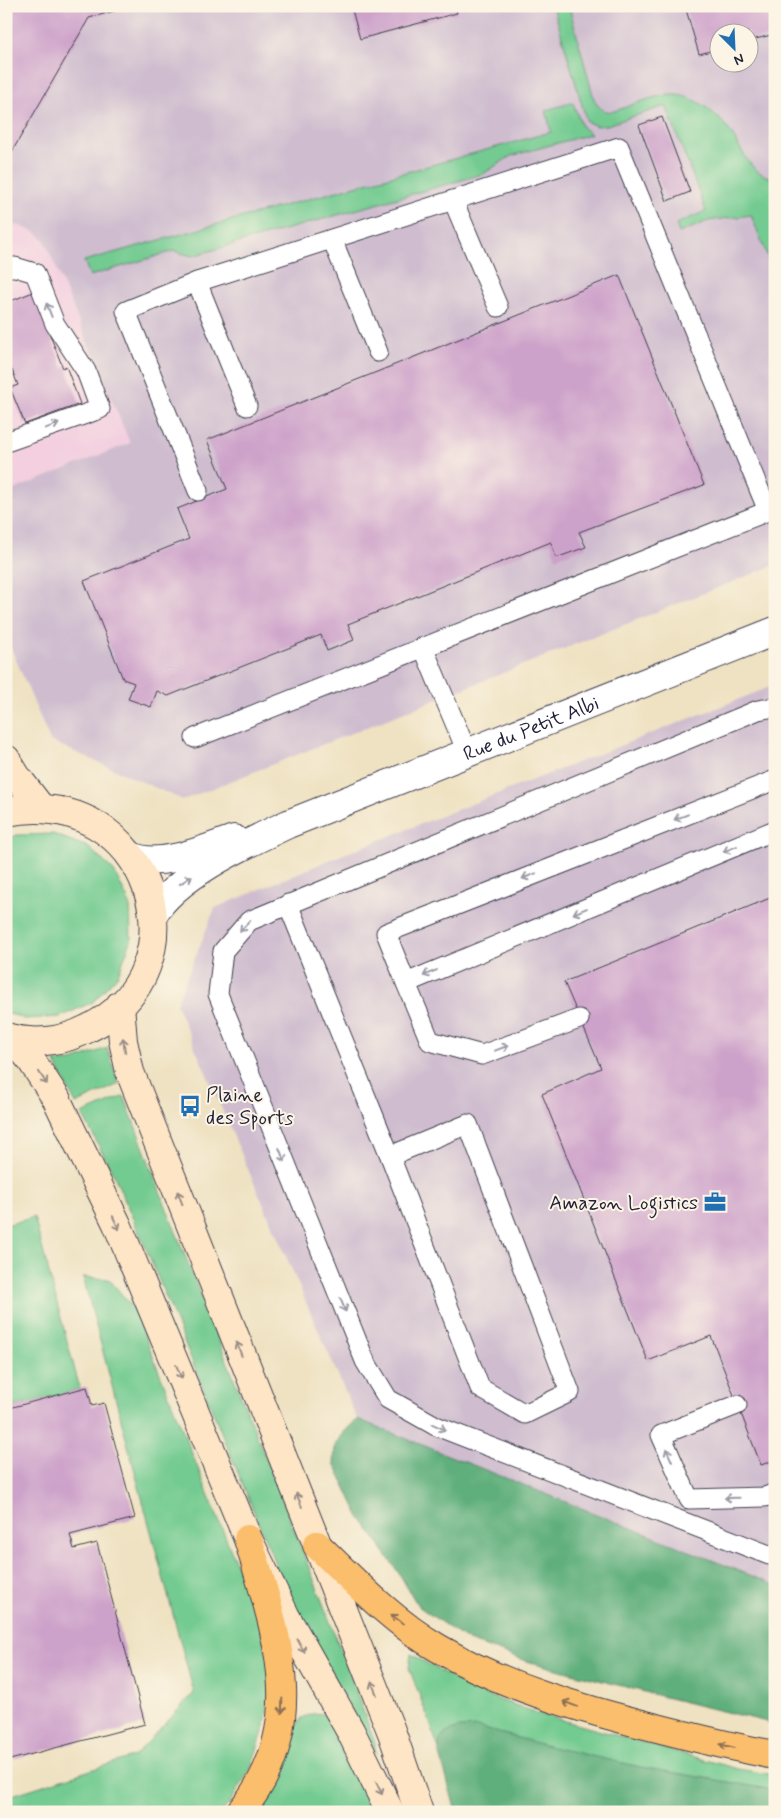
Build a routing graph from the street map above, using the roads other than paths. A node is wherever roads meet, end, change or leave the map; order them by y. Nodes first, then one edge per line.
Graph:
1 (453, 200) junction
2 (332, 239) junction
3 (6, 267) edge
4 (196, 282) junction
5 (498, 307) dead end
6 (378, 352) dead end
7 (247, 406) dead end
8 (6, 442) edge
9 (198, 491) dead end
10 (771, 518) edge
11 (775, 631) edge
12 (423, 647) junction
13 (775, 707) edge
14 (194, 738) dead end
15 (467, 752) junction
16 (6, 759) edge
17 (775, 780) edge
18 (41, 808) junction
19 (6, 812) edge
20 (288, 824) junction
21 (775, 830) edge
22 (130, 855) junction
23 (288, 904) junction
24 (153, 915) junction
25 (406, 983) junction
26 (120, 1005) junction
27 (579, 1019) dead end
28 (10, 1038) edge
29 (390, 1156) junction
30 (737, 1405) dead end
31 (775, 1493) edge
32 (248, 1539) junction
33 (317, 1545) junction
34 (775, 1555) edge
35 (775, 1755) edge
36 (240, 1812) edge
37 (390, 1812) edge
38 (419, 1812) edge

1 - 2 lane
1 - 5 lane
1 - 10 lane
2 - 4 lane
2 - 6 lane
8 -> 3 lane
4 - 7 lane
4 - 9 lane
10 - 12 lane
11 - 15 street, Rue du Petit Albi
12 - 14 lane
12 - 15 lane
13 - 23 lane
15 - 20 street, Rue du Petit Albi
16 - 18 main road
17 -> 25 lane
18 - 19 main road
18 - 22 main road
20 - 22 street, Rue du Petit Albi
24 -> 20 street, Rue du Petit Albi
21 -> 25 lane
22 - 24 main road
23 - 29 lane
23 -> 34 lane
24 - 26 main road
25 -> 27 lane
26 - 28 main road
33 -> 26 main road
28 -> 32 main road
29 - 29 lane
31 -> 30 lane
32 -> 36 highway
32 -> 37 main road
35 -> 33 highway
38 -> 33 main road

